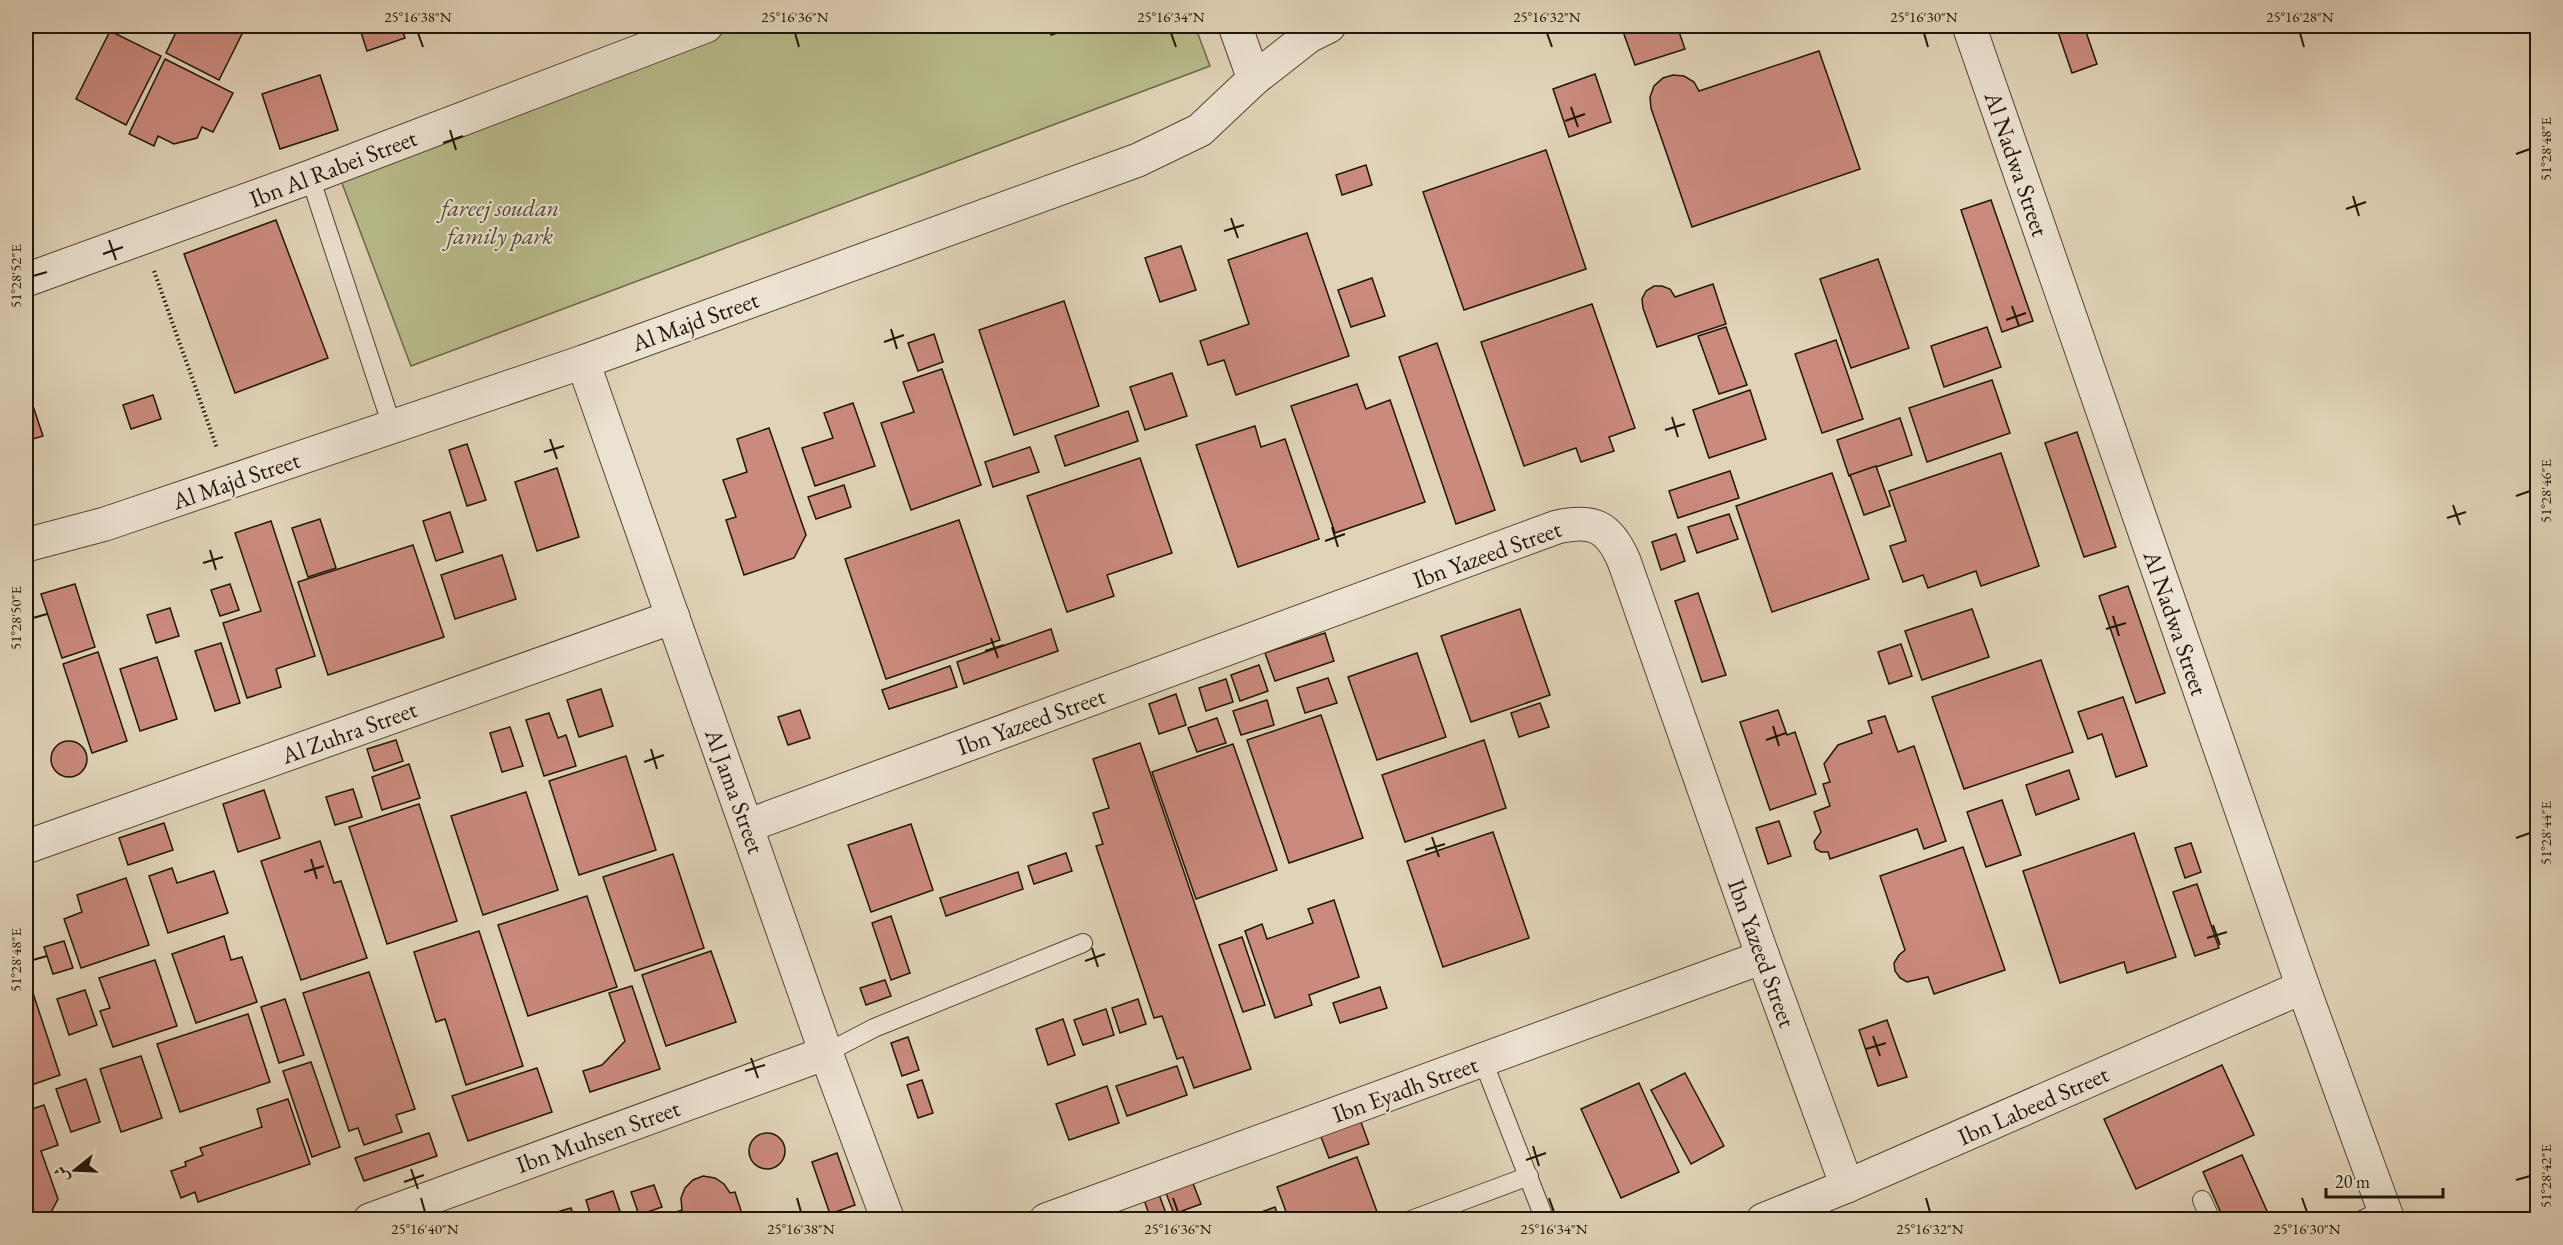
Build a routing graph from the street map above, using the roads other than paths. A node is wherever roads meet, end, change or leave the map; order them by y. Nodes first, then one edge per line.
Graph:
1 (706, 26) edge
2 (1235, 26) edge
3 (1329, 26) edge
4 (1969, 26) edge
5 (1254, 79) junction
6 (310, 177) junction
7 (26, 280) edge
8 (583, 362) junction
9 (393, 426) junction
10 (26, 545) edge
11 (673, 617) junction
12 (747, 826) junction
13 (26, 848) edge
14 (1083, 943) dead end
15 (1763, 957) junction
16 (2303, 987) junction
17 (826, 1053) junction
18 (1483, 1061) junction
19 (1529, 1176) junction
20 (1847, 1186) junction
21 (2202, 1200) dead end
22 (2378, 1216) edge
23 (370, 1220) edge
24 (888, 1220) edge
25 (1046, 1220) edge
26 (1411, 1220) edge
27 (1545, 1220) edge
28 (1763, 1220) edge
29 (2211, 1220) edge

1 - 6 street, Ibn Al Rabei Street
2 - 5 street
3 - 5 street, Al Majd Street
4 - 16 street, Al Nadwa Street
5 - 8 street, Al Majd Street
6 - 7 street, Ibn Al Rabei Street
6 - 9 lane
8 - 9 street, Al Majd Street
8 - 11 street, Al Jama Street
9 - 10 street, Al Majd Street
11 - 12 street, Al Jama Street
11 - 13 street, Al Zuhra Street
12 - 15 street, Ibn Yazeed Street
12 - 17 street, Al Jama Street
14 - 17 lane
15 - 18 street, Ibn Eyadh Street
15 - 20 street, Ibn Yazeed Street
16 - 20 street, Ibn Labeed Street
16 - 22 street, Al Nadwa Street
17 - 23 street, Ibn Muhsen Street
17 - 24 street, Al Jama Street
18 - 19 lane
18 - 25 street, Ibn Eyadh Street
19 - 26 lane
19 - 27 lane
20 - 28 street, Ibn Labeed Street
21 - 29 lane

